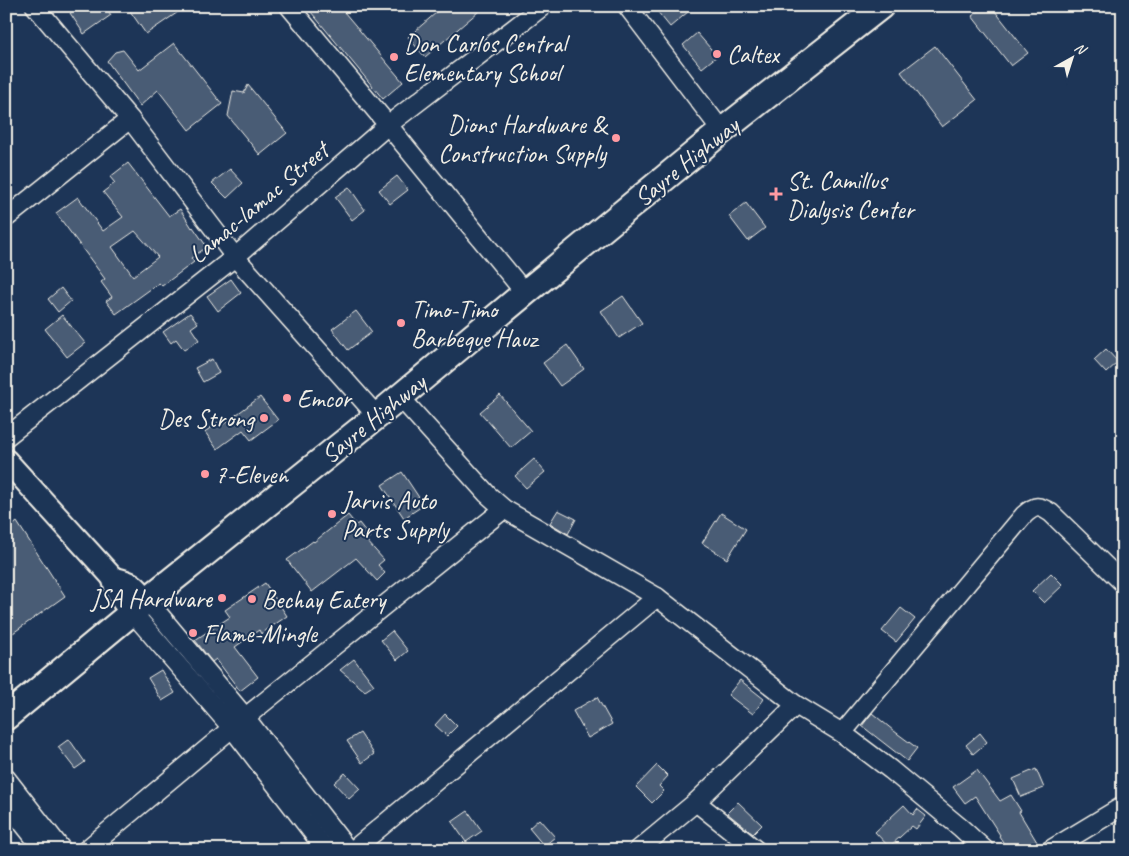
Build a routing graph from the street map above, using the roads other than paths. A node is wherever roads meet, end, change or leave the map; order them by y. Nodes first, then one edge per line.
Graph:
1 (35, 6) edge
2 (288, 6) edge
3 (543, 6) edge
4 (627, 6) edge
5 (881, 6) edge
6 (130, 119) junction
7 (388, 125) junction
8 (722, 131) junction
9 (6, 218) edge
10 (235, 257) junction
11 (524, 293) junction
12 (400, 397) junction
13 (377, 416) junction
14 (6, 437) edge
15 (6, 460) edge
16 (504, 509) junction
17 (1123, 583) edge
18 (656, 597) junction
19 (140, 606) junction
20 (796, 705) junction
21 (6, 717) edge
22 (238, 723) junction
23 (842, 733) junction
24 (6, 778) edge
25 (6, 802) edge
26 (696, 802) junction
27 (1123, 806) edge
28 (44, 850) edge
29 (62, 850) edge
30 (86, 850) edge
31 (326, 850) edge
32 (348, 850) edge
33 (354, 850) edge
34 (638, 850) edge
35 (756, 850) edge
36 (985, 850) edge
37 (1050, 850) edge

1 - 6 street
2 - 7 street
3 - 7 street, Lamac-lamac Street
4 - 8 street
5 - 8 highway, Sayre Highway
6 - 9 street
6 - 10 street
7 - 10 street, Lamac-lamac Street
7 - 11 street
8 - 11 highway, Sayre Highway
10 - 13 street
10 - 14 street, Lamac-lamac Street
11 - 12 highway, Sayre Highway
12 - 13 highway, Sayre Highway
12 - 16 street
13 - 19 highway, Sayre Highway
15 - 19 main road
16 - 18 street
16 - 22 street
17 - 23 street
18 - 20 street
18 - 33 street
19 - 21 highway, Sayre Highway
19 - 22 street
20 - 23 street
20 - 26 street
22 - 30 street
22 - 31 street
22 - 32 street
23 - 36 street
24 - 29 street
25 - 28 street
26 - 34 street
26 - 35 street
27 - 37 street

